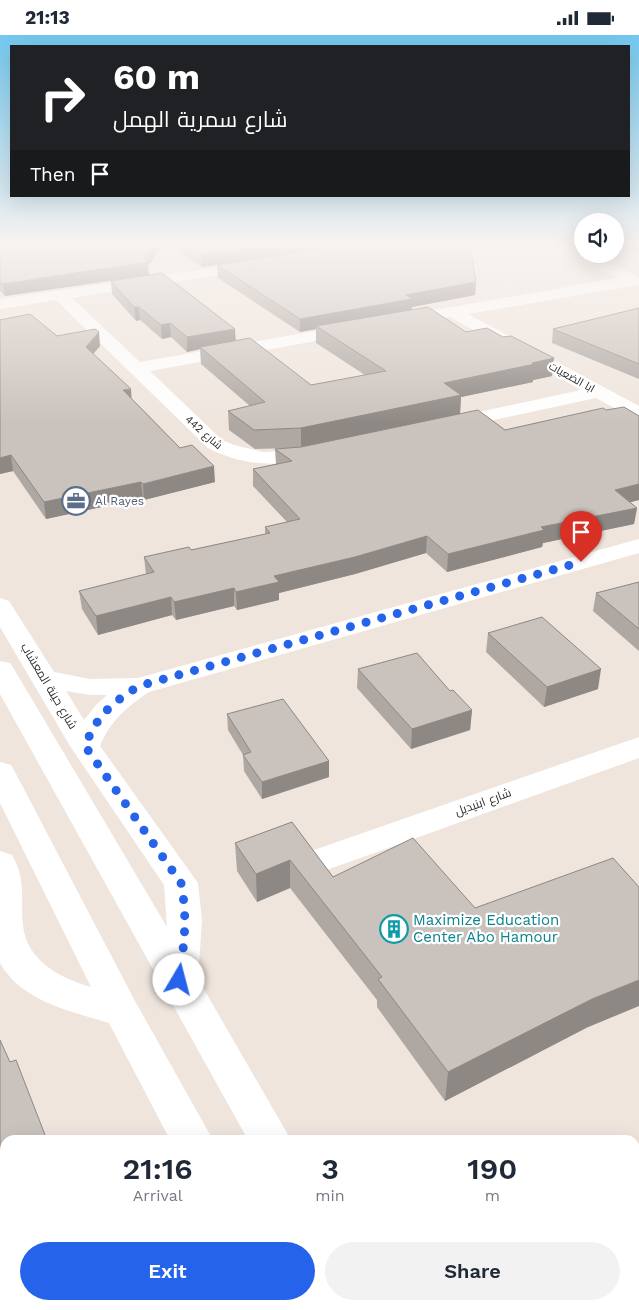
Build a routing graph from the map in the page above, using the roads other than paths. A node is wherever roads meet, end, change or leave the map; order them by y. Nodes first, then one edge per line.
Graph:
1 (70, 304) edge
2 (497, 304) edge
3 (452, 312) junction
4 (385, 324) edge
5 (366, 327) edge
6 (136, 368) junction
7 (598, 392) junction
8 (639, 414) edge
9 (426, 429) edge
10 (330, 449) edge
11 (639, 546) edge
12 (0, 606) edge
13 (0, 669) edge
14 (45, 679) junction
15 (139, 686) junction
16 (85, 746) junction
17 (639, 747) edge
18 (0, 772) edge
19 (326, 858) dead end
20 (0, 863) edge
21 (179, 980) junction
22 (122, 1012) junction
23 (189, 1135) edge
24 (267, 1135) edge

1 - 6 street, شارع 442
2 - 3 street
3 - 4 street
3 - 7 street, ابا الضعيات
5 - 6 street
6 - 10 street, شارع 442
7 - 8 street, ابا الضعيات
7 - 9 street
11 - 15 street
12 - 14 street, شارع حينة المعشاب
13 - 21 street
14 - 15 street
14 - 16 street, شارع حينة المعشاب
15 - 16 street
16 - 21 street, شارع حينة المعشاب
17 - 19 street, شارع ابنيديل
18 - 22 street
20 - 22 street
21 - 24 street
22 - 23 street

